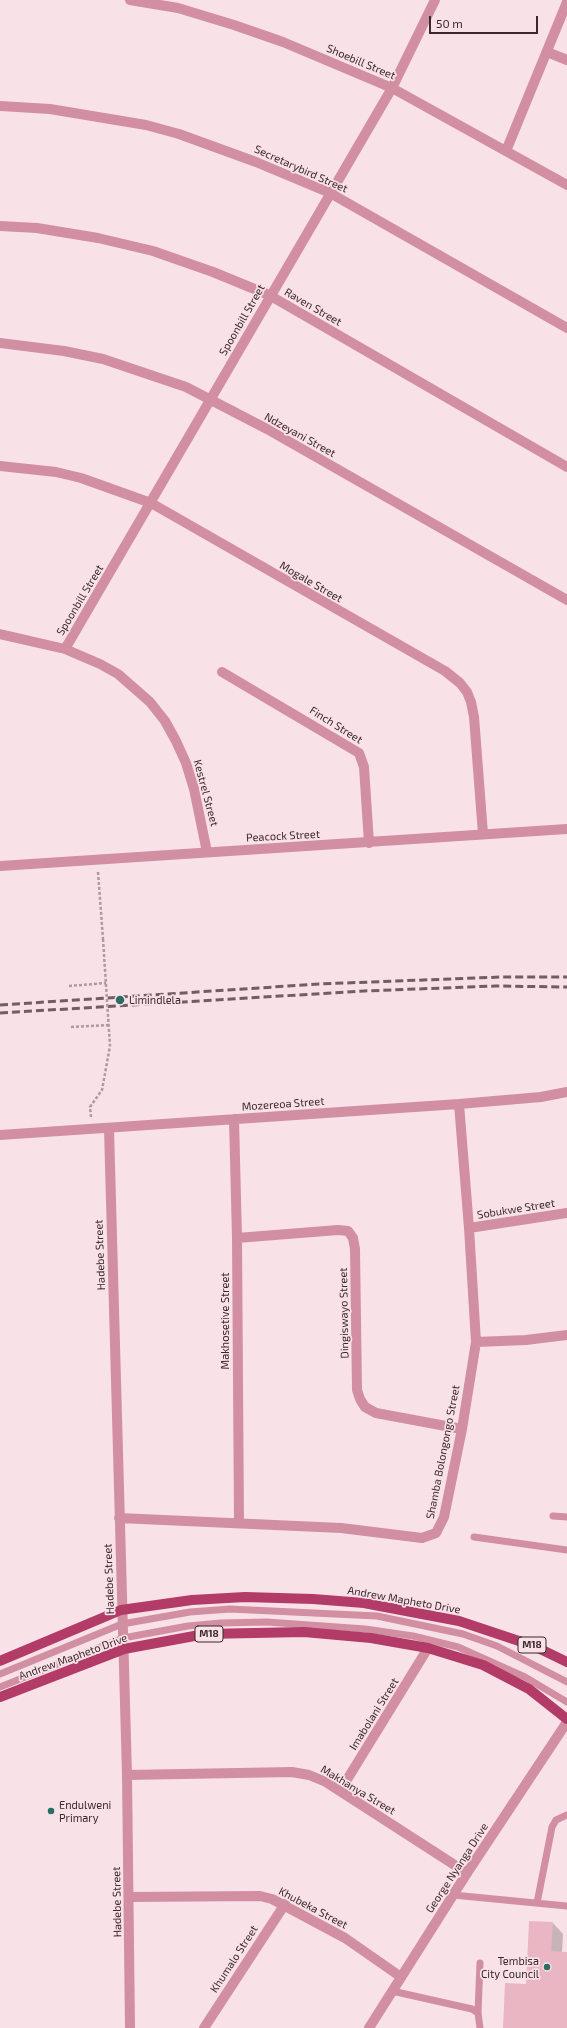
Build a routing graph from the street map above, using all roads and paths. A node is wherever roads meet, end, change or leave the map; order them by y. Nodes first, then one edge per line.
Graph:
1 (130, 0) edge
2 (434, 0) edge
3 (567, 2) edge
4 (547, 52) junction
5 (567, 60) edge
6 (392, 88) junction
7 (0, 106) edge
8 (506, 151) junction
9 (567, 185) edge
10 (330, 193) junction
11 (0, 226) edge
12 (269, 295) junction
13 (567, 328) edge
14 (0, 344) edge
15 (210, 399) junction
16 (0, 466) edge
17 (567, 467) edge
18 (151, 503) junction
19 (567, 600) edge
20 (0, 634) edge
21 (65, 649) junction
22 (222, 672) dead end
23 (567, 829) edge
24 (483, 834) junction
25 (369, 843) junction
26 (207, 852) junction
27 (98, 859) junction
28 (0, 866) edge
29 (106, 983) junction
30 (69, 986) dead end
31 (109, 1025) junction
32 (71, 1027) dead end
33 (567, 1092) edge
34 (459, 1104) junction
35 (234, 1119) junction
36 (109, 1129) junction
37 (93, 1130) junction
38 (0, 1136) edge
39 (567, 1213) edge
40 (469, 1228) junction
41 (237, 1238) junction
42 (567, 1335) edge
43 (476, 1342) junction
44 (462, 1429) junction
45 (553, 1516) dead end
46 (567, 1517) edge
47 (119, 1518) junction
48 (239, 1523) junction
49 (474, 1537) dead end
50 (567, 1550) edge
51 (121, 1610) junction
52 (122, 1624) junction
53 (123, 1638) junction
54 (428, 1648) junction
55 (124, 1649) junction
56 (0, 1661) edge
57 (567, 1662) edge
58 (0, 1674) edge
59 (567, 1682) edge
60 (0, 1687) edge
61 (0, 1697) edge
62 (567, 1702) edge
63 (567, 1719) edge
64 (567, 1722) edge
65 (127, 1775) junction
66 (340, 1792) junction
67 (567, 1815) edge
68 (467, 1873) junction
69 (453, 1895) junction
70 (130, 1897) junction
71 (537, 1903) junction
72 (285, 1904) junction
73 (567, 1906) edge
74 (480, 1963) dead end
75 (401, 1977) junction
76 (392, 1991) junction
77 (478, 2013) junction
78 (130, 2028) edge
79 (204, 2028) edge
80 (369, 2028) edge
81 (480, 2028) edge

1 - 6 street, Shoebill Street
2 - 6 street, Spoonbill Street
3 - 4 street
4 - 5 street
4 - 8 street
6 - 8 street, Shoebill Street
6 - 10 street, Spoonbill Street
7 - 10 street, Secretarybird Street
8 - 9 street, Shoebill Street
10 - 12 street, Spoonbill Street
10 - 13 street, Secretarybird Street
11 - 12 street, Raven Street
12 - 15 street, Spoonbill Street
12 - 17 street, Raven Street
14 - 15 street, Ndzeyani Street
15 - 18 street, Spoonbill Street
15 - 19 street, Ndzeyani Street
16 - 18 street, Mogale Street
18 - 21 street, Spoonbill Street
18 - 24 street, Mogale Street
20 - 21 street, Kestrel Street
21 - 26 street, Kestrel Street
22 - 25 street, Finch Street
23 - 24 street, Peacock Street
24 - 25 street, Peacock Street
25 - 26 street, Peacock Street
26 - 27 street, Peacock Street
27 - 28 street, Peacock Street
27 - 29 path, bridge
29 - 30 path
29 - 31 path, bridge
31 - 32 path
31 - 37 path, bridge
33 - 34 street, Mozereoa Street
34 - 35 street, Mozereoa Street
34 - 40 street, Shamba Bolongongo Street
35 - 36 street, Mozereoa Street
35 - 41 street, Makhosetive Street
36 - 37 street, Mozereoa Street
36 - 47 street, Hadebe Street
37 - 38 street, Mozereoa Street
39 - 40 street, Sobukwe Street
40 - 43 street, Shamba Bolongongo Street
41 - 44 street, Dingiswayo Street
41 - 48 street, Makhosetive Street
42 - 43 street
43 - 44 street, Shamba Bolongongo Street
44 - 48 street, Shamba Bolongongo Street
45 - 46 lane
47 - 48 street, Shamba Bolongongo Street
47 - 51 street, Hadebe Street
49 - 50 lane
51 - 52 street, Hadebe Street
51 - 56 main road, Andrew Mapheto Drive / M18
51 - 57 main road, Andrew Mapheto Drive / M18
52 - 53 street, Hadebe Street
52 - 58 lane
52 - 59 lane
53 - 55 street, Hadebe Street
53 - 60 lane
53 - 62 lane
54 - 55 main road, Andrew Mapheto Drive / M18
54 - 63 main road, Andrew Mapheto Drive / M18
54 - 66 street, Imabolani Street
55 - 61 main road, Andrew Mapheto Drive / M18
55 - 65 street, Hadebe Street
64 - 68 street, George Nyanga Drive
65 - 66 street, Makhanya Street
65 - 70 street, Hadebe Street
66 - 68 street, Makhanya Street
67 - 71 lane
68 - 69 street, George Nyanga Drive
69 - 71 lane
69 - 75 street, George Nyanga Drive
70 - 72 street, Khubeka Street
70 - 78 street, Hadebe Street
71 - 73 lane
72 - 75 street, Khubeka Street
72 - 79 street, Khumalo Street
74 - 77 lane
75 - 76 street, George Nyanga Drive
76 - 77 lane
76 - 80 street, George Nyanga Drive
77 - 81 lane

